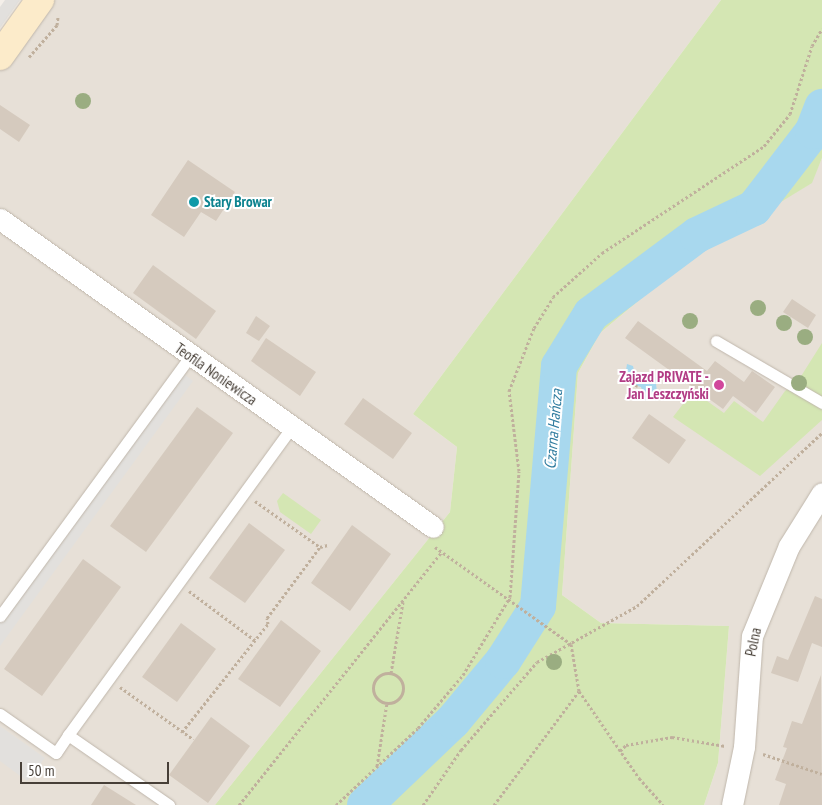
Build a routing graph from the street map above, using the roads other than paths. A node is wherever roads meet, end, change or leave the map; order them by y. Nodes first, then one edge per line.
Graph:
1 (40, 0) edge
2 (0, 56) edge
3 (0, 219) edge
4 (716, 341) dead end
5 (190, 356) junction
6 (822, 403) edge
7 (292, 428) junction
8 (822, 493) edge
9 (433, 536) road end
10 (0, 616) edge
11 (0, 714) edge
12 (68, 735) junction
13 (169, 805) edge
14 (732, 805) edge

1 - 2 main road
3 - 5 street, Teofila Noniewicza
4 - 6 lane
5 - 7 street, Teofila Noniewicza
5 - 10 lane
7 - 9 street, Teofila Noniewicza
7 - 12 lane
8 - 14 street, Polna
11 - 12 lane
12 - 13 lane

